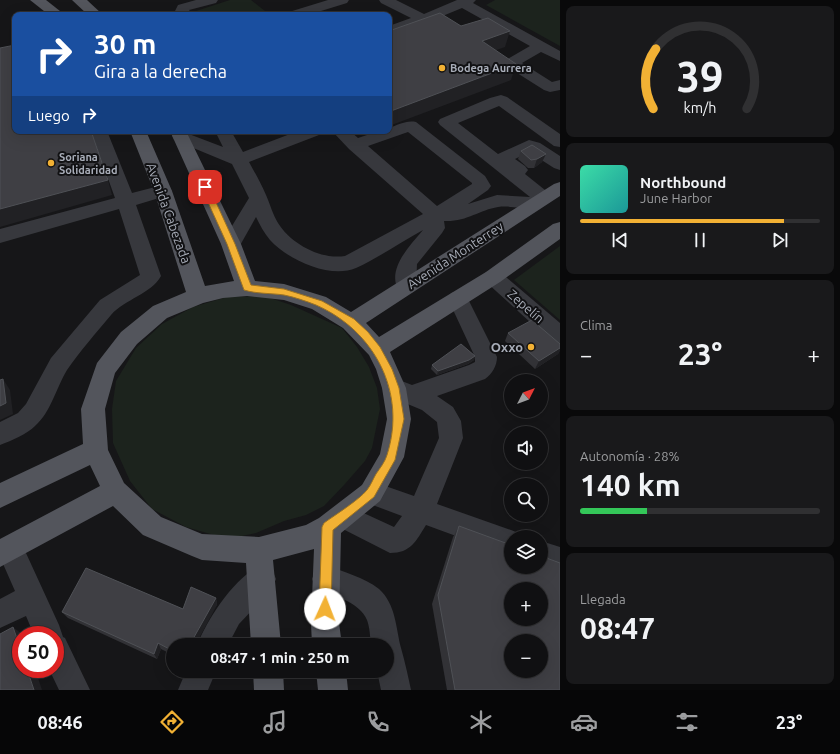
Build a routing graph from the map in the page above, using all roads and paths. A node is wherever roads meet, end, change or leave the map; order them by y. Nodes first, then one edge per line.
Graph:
1 (37, 0) edge
2 (79, 0) edge
3 (211, 0) edge
4 (342, 0) edge
5 (386, 0) edge
6 (466, 1) edge
7 (54, 12) edge
8 (93, 12) edge
9 (184, 12) edge
10 (304, 12) edge
11 (423, 19) junction
12 (392, 30) edge
13 (541, 46) junction
14 (560, 57) edge
15 (560, 85) edge
16 (392, 132) edge
17 (100, 134) edge
18 (139, 134) edge
19 (179, 134) edge
20 (181, 134) edge
21 (225, 134) edge
22 (306, 134) edge
23 (343, 134) edge
24 (387, 134) edge
25 (560, 142) edge
26 (355, 145) junction
27 (238, 160) junction
28 (560, 164) edge
29 (163, 191) junction
30 (549, 195) edge
31 (258, 198) junction
32 (126, 201) junction
33 (435, 214) junction
34 (560, 229) edge
35 (0, 236) edge
36 (231, 244) junction
37 (493, 277) junction
38 (406, 286) junction
39 (247, 288) junction
40 (198, 296) junction
41 (458, 299) junction
42 (351, 322) junction
43 (560, 336) edge
44 (377, 349) junction
45 (403, 391) junction
46 (0, 434) edge
47 (96, 450) junction
48 (7, 489) edge
49 (115, 492) junction
50 (371, 493) junction
51 (421, 511) junction
52 (336, 522) junction
53 (504, 541) edge
54 (259, 550) junction
55 (5, 552) edge
56 (548, 557) edge
57 (560, 561) edge
58 (262, 579) junction
59 (326, 579) junction
60 (31, 598) junction
61 (0, 614) edge
62 (45, 626) edge
63 (216, 638) edge
64 (266, 638) edge
65 (326, 638) edge
66 (384, 638) edge
67 (64, 667) edge
68 (198, 678) edge
69 (268, 678) edge
70 (332, 678) edge
71 (393, 678) edge
72 (75, 690) edge
73 (193, 690) edge
74 (269, 690) edge
75 (333, 690) edge
76 (396, 690) edge

1 - 7 main road
2 - 8 main road
3 - 9 street
4 - 10 street
5 - 11 street
6 - 11 street
6 - 13 street
11 - 12 street
13 - 14 street
13 - 15 street
16 - 33 street
17 - 32 street
18 - 29 main road, Avenida Cabezada
19 - 36 main road
20 - 27 street
21 - 27 street
22 - 27 street
23 - 26 street
24 - 26 street
25 - 30 street
26 - 33 street
27 - 31 street
28 - 30 street
29 - 32 street
29 - 40 main road, Avenida Cabezada
30 - 33 street
30 - 38 main road, Avenida Monterrey
31 - 33 street
31 - 36 street
32 - 35 street
32 - 46 street
33 - 38 street
34 - 37 main road
36 - 39 main road
37 - 41 main road
37 - 43 street, Zepelín
38 - 42 main road, Avenida Monterrey
39 - 40 main road
39 - 42 main road
40 - 47 main road
41 - 44 main road
41 - 45 street
42 - 44 main road
44 - 45 main road
45 - 50 main road
45 - 51 street
47 - 48 main road
47 - 49 main road
49 - 54 main road
49 - 55 main road
50 - 51 street
50 - 52 main road
51 - 52 street
51 - 53 street
52 - 54 main road
52 - 59 main road
54 - 58 main road
55 - 60 street
56 - 57 street
58 - 63 street
58 - 64 main road
59 - 65 main road
59 - 66 street
60 - 61 street
60 - 62 street
67 - 72 street
68 - 73 street
69 - 74 main road
70 - 75 main road
71 - 76 street

